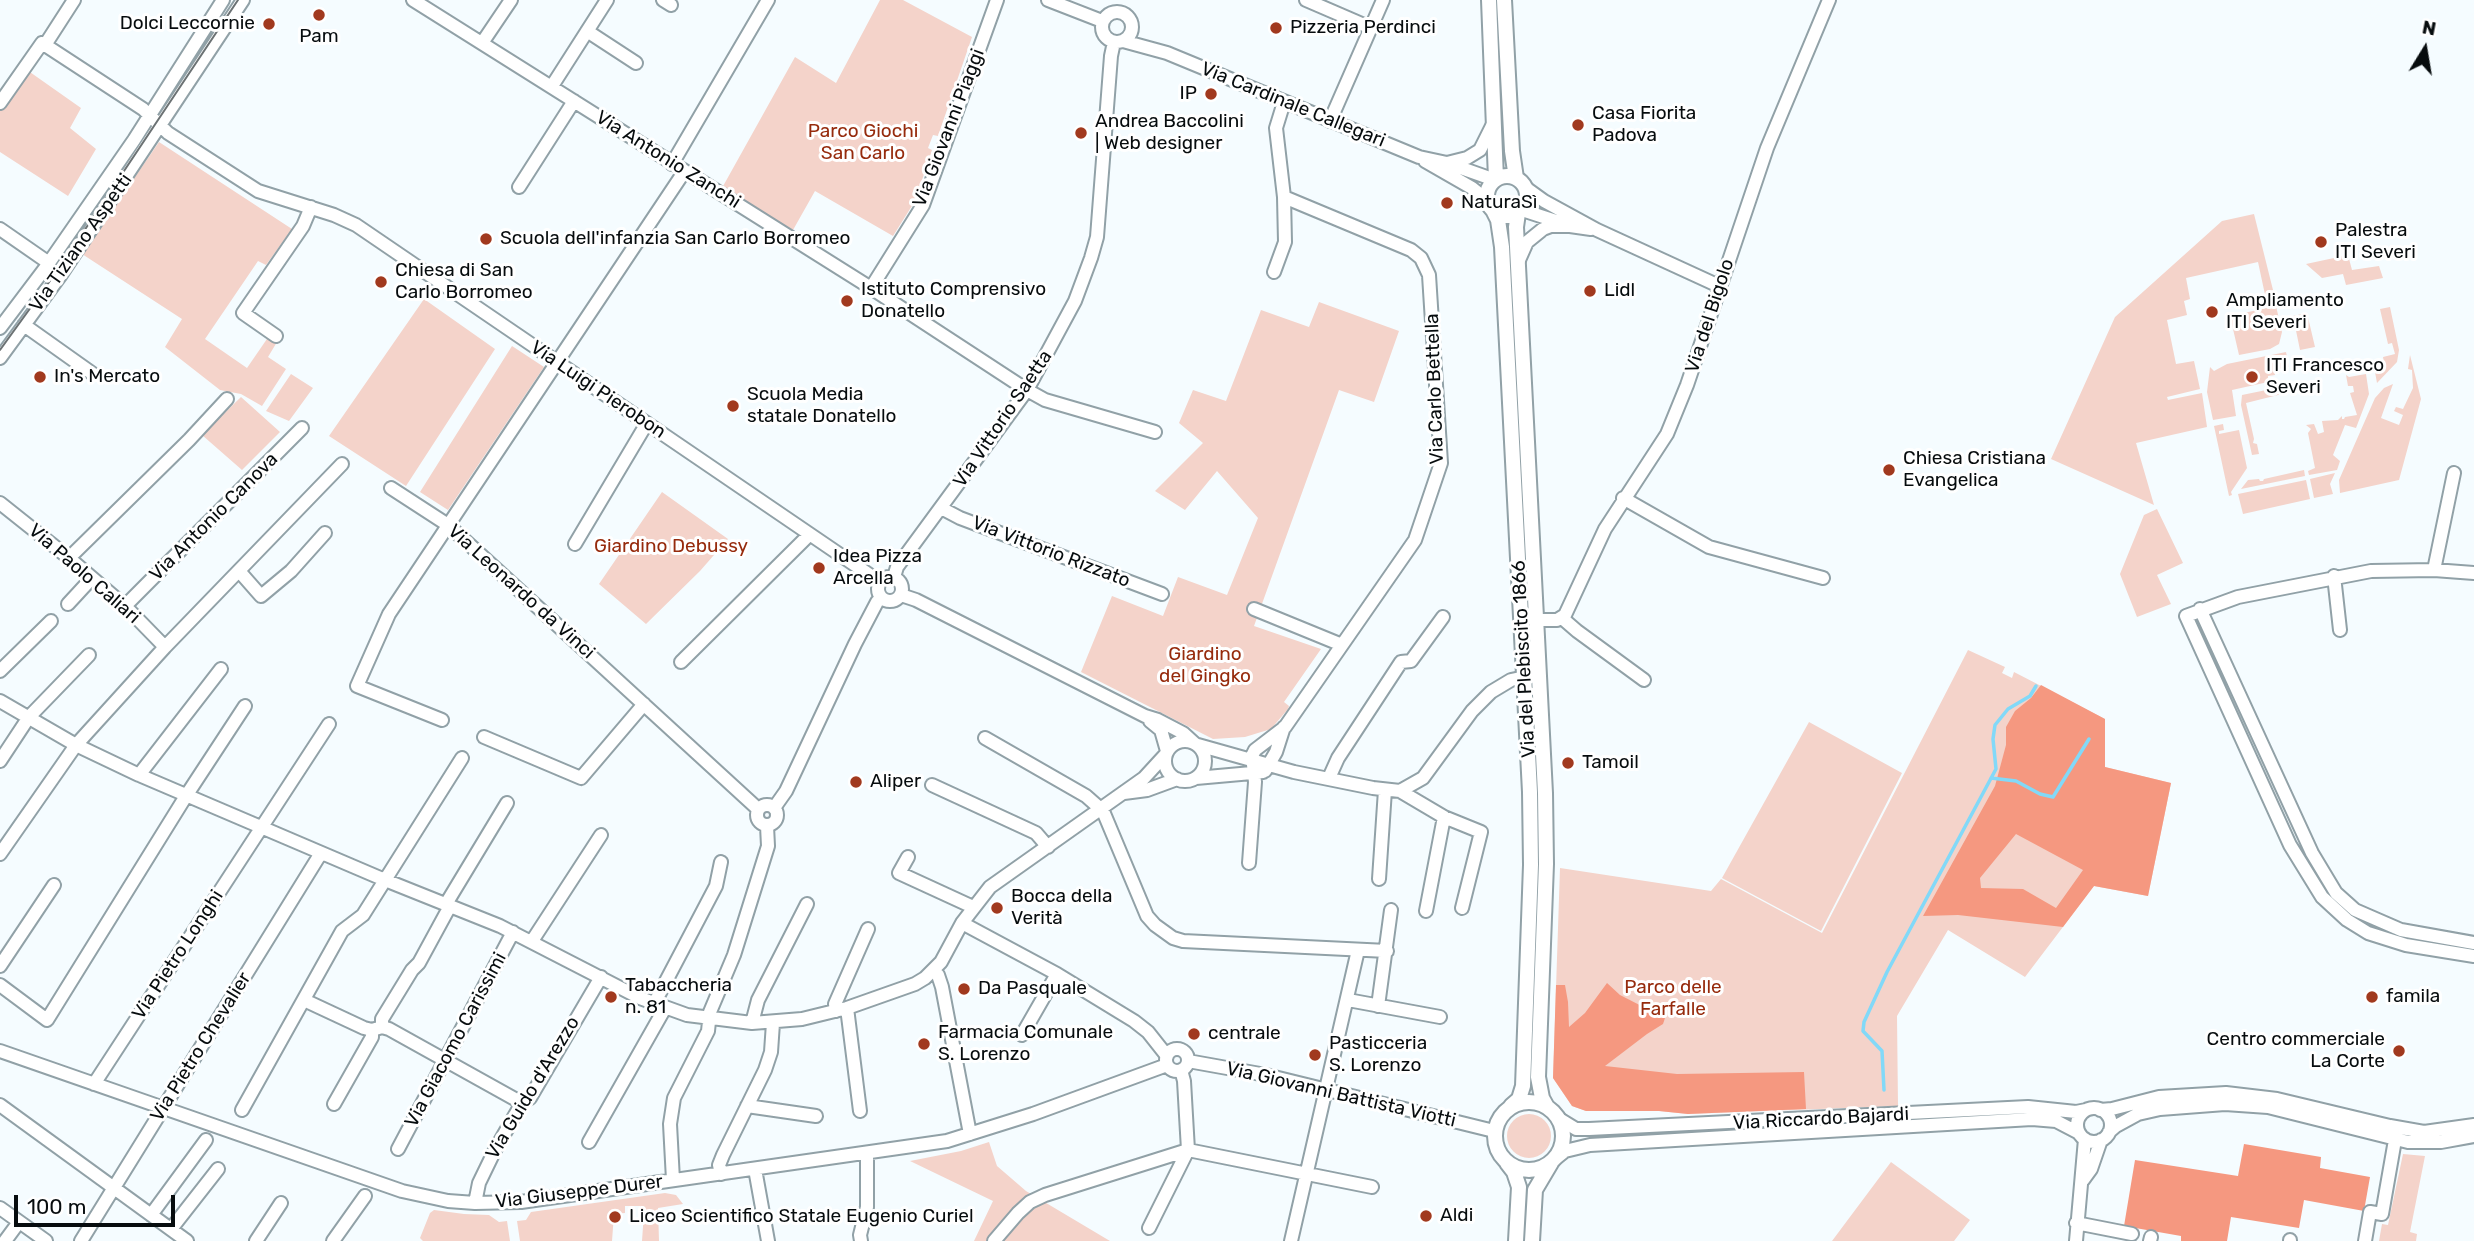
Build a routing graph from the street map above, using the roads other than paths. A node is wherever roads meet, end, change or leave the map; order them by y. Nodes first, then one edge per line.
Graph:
1 (74, 0) edge
2 (223, 0) edge
3 (243, 0) edge
4 (511, 0) edge
5 (607, 0) edge
6 (768, 0) edge
7 (997, 0) edge
8 (1048, 0) edge
9 (1306, 0) edge
10 (1384, 0) edge
11 (1489, 0) edge
12 (1504, 0) edge
13 (1829, 0) edge
14 (422, 2) edge
15 (1115, 6) edge
16 (1102, 21) junction
17 (1371, 28) junction
18 (1132, 29) junction
19 (587, 31) junction
20 (1119, 41) junction
21 (42, 43) dead end
22 (482, 43) junction
23 (1167, 53) junction
24 (636, 63) dead end
25 (552, 86) junction
26 (574, 101) junction
27 (1284, 102) junction
28 (0, 103) edge
29 (1495, 117) junction
30 (1329, 121) junction
31 (155, 122) junction
32 (1419, 157) junction
33 (1447, 163) junction
34 (672, 164) junction
35 (684, 172) junction
36 (1495, 180) junction
37 (1521, 183) junction
38 (519, 187) dead end
39 (1284, 197) junction
40 (1490, 205) junction
41 (311, 207) junction
42 (1520, 211) junction
43 (1570, 226) junction
44 (0, 229) edge
45 (1597, 230) junction
46 (49, 263) junction
47 (1518, 264) junction
48 (1273, 272) dead end
49 (1719, 286) junction
50 (871, 288) junction
51 (24, 325) junction
52 (0, 328) edge
53 (276, 336) dead end
54 (0, 358) edge
55 (557, 363) junction
56 (93, 374) dead end
57 (1027, 390) junction
58 (228, 399) dead end
59 (647, 423) junction
60 (302, 428) dead end
61 (1155, 432) dead end
62 (342, 464) dead end
63 (2454, 473) dead end
64 (391, 488) dead end
65 (1623, 498) junction
66 (0, 503) edge
67 (941, 508) junction
68 (448, 525) junction
69 (325, 533) dead end
70 (809, 535) junction
71 (575, 544) dead end
72 (69, 558) junction
73 (2434, 570) junction
74 (239, 571) junction
75 (2474, 573) edge
76 (2334, 576) junction
77 (894, 577) junction
78 (92, 578) junction
79 (1823, 578) dead end
80 (880, 582) junction
81 (1162, 594) dead end
82 (901, 595) junction
83 (881, 598) junction
84 (68, 604) dead end
85 (125, 606) junction
86 (1254, 609) dead end
87 (2200, 609) junction
88 (1443, 617) dead end
89 (1562, 618) junction
90 (1536, 620) junction
91 (51, 621) dead end
92 (2340, 630) dead end
93 (1342, 645) junction
94 (165, 647) junction
95 (89, 655) dead end
96 (681, 662) dead end
97 (221, 669) dead end
98 (0, 671) edge
99 (1525, 677) junction
100 (1644, 680) dead end
101 (0, 701) edge
102 (644, 704) junction
103 (245, 706) dead end
104 (1145, 716) junction
105 (29, 717) junction
106 (442, 720) dead end
107 (329, 724) dead end
108 (1284, 727) junction
109 (484, 737) dead end
110 (985, 738) dead end
111 (1196, 744) junction
112 (76, 745) junction
113 (2262, 747) junction
114 (2247, 752) junction
115 (1166, 753) junction
116 (462, 758) dead end
117 (0, 761) edge
118 (1260, 768) junction
119 (139, 775) junction
120 (1196, 778) junction
121 (1329, 778) junction
122 (1177, 779) junction
123 (932, 785) dead end
124 (1385, 790) junction
125 (1400, 791) junction
126 (1120, 794) junction
127 (186, 796) junction
128 (507, 803) dead end
129 (774, 808) junction
130 (1099, 808) junction
131 (758, 809) junction
132 (1444, 817) junction
133 (261, 826) junction
134 (767, 826) junction
135 (601, 835) dead end
136 (1048, 847) junction
137 (321, 853) junction
138 (0, 854) edge
139 (908, 856) dead end
140 (721, 862) dead end
141 (1249, 863) dead end
142 (2322, 873) junction
143 (1379, 879) dead end
144 (385, 880) junction
145 (2311, 881) junction
146 (54, 885) dead end
147 (807, 904) dead end
148 (448, 905) junction
149 (973, 907) junction
150 (1462, 908) dead end
151 (1391, 910) dead end
152 (1426, 911) dead end
153 (2351, 915) junction
154 (962, 923) junction
155 (868, 929) dead end
156 (513, 932) junction
157 (532, 941) junction
158 (2474, 943) edge
159 (1358, 950) junction
160 (1387, 951) junction
161 (2474, 956) edge
162 (0, 966) edge
163 (934, 971) junction
164 (1057, 974) junction
165 (601, 977) junction
166 (0, 985) edge
167 (303, 1000) junction
168 (1348, 1000) junction
169 (659, 1006) junction
170 (1378, 1006) junction
171 (842, 1010) junction
172 (1440, 1017) dead end
173 (710, 1019) junction
174 (751, 1023) junction
175 (773, 1023) junction
176 (377, 1028) junction
177 (1022, 1035) dead end
178 (0, 1051) edge
179 (444, 1059) junction
180 (1167, 1060) junction
181 (1185, 1066) junction
182 (94, 1084) junction
183 (1326, 1091) junction
184 (522, 1103) junction
185 (334, 1104) dead end
186 (0, 1105) edge
187 (747, 1106) junction
188 (1511, 1106) junction
189 (1547, 1107) junction
190 (164, 1108) junction
191 (242, 1110) dead end
192 (2093, 1110) junction
193 (860, 1111) dead end
194 (816, 1116) dead end
195 (1558, 1118) junction
196 (2474, 1125) edge
197 (1494, 1131) junction
198 (970, 1134) junction
199 (2082, 1136) junction
200 (2105, 1136) junction
201 (2474, 1136) edge
202 (206, 1140) dead end
203 (2395, 1140) junction
204 (589, 1142) dead end
205 (398, 1149) dead end
206 (1188, 1150) junction
207 (867, 1153) junction
208 (1553, 1160) junction
209 (1507, 1162) junction
210 (218, 1169) dead end
211 (755, 1169) junction
212 (721, 1174) junction
213 (1306, 1174) junction
214 (673, 1180) junction
215 (2083, 1181) junction
216 (1372, 1187) dead end
217 (114, 1188) junction
218 (365, 1196) dead end
219 (281, 1203) dead end
220 (475, 1203) junction
221 (0, 1208) edge
222 (151, 1215) junction
223 (19, 1222) junction
224 (2076, 1223) junction
225 (1149, 1228) dead end
226 (171, 1229) junction
227 (2132, 1234) dead end
228 (5, 1241) edge
229 (46, 1241) edge
230 (81, 1241) edge
231 (187, 1241) edge
232 (256, 1241) edge
233 (333, 1241) edge
234 (768, 1241) edge
235 (860, 1241) edge
236 (994, 1241) edge
237 (1291, 1241) edge
238 (1516, 1241) edge
239 (1532, 1241) edge
240 (2076, 1241) edge
241 (2365, 1241) edge

1 - 31 street, Via Luigi Pierobon
2 - 31 street
3 - 31 street
4 - 22 street
5 - 19 street
6 - 34 street
7 - 50 street, Via Giovanni Piaggi
8 - 16 street
9 - 17 street
10 - 17 street
11 - 29 main road
12 - 37 main road
13 - 49 street, Via del Bigolo
14 - 22 street, Via Antonio Zanchi
15 - 16 street, Via Cardinale Callegari
15 - 18 street, Via Cardinale Callegari
16 - 20 street
17 - 30 street
18 - 20 street
18 - 23 street, Via Cardinale Callegari
19 - 24 street
19 - 25 street
20 - 23 street, Via Cardinale Callegari
20 - 57 street, Via Vittorio Saetta
21 - 28 street
22 - 25 street, Via Antonio Zanchi
23 - 27 street, Via Cardinale Callegari
25 - 26 street, Via Antonio Zanchi
26 - 34 street, Via Antonio Zanchi
26 - 38 street
27 - 30 street, Via Cardinale Callegari
27 - 39 street
29 - 33 street
29 - 36 main road
30 - 32 street, Via Cardinale Callegari
31 - 41 street, Via Luigi Pierobon
31 - 46 street, Via Tiziano Aspetti
31 - 51 street, Via Tiziano Aspetti
32 - 33 street, Via Cardinale Callegari
32 - 40 street, Via Cardinale Callegari
33 - 36 street, Via Cardinale Callegari
34 - 35 street, Via Antonio Zanchi
35 - 50 street, Via Antonio Zanchi
35 - 55 street
36 - 37 main road
36 - 40 main road
37 - 42 main road
37 - 45 street
39 - 48 street
39 - 93 street, Via Carlo Bettella
40 - 42 main road
40 - 99 main road, Via del Plebiscito 1866
41 - 53 street
41 - 55 street, Via Luigi Pierobon
42 - 43 street
42 - 47 main road, Via del Plebiscito 1866
43 - 45 street
43 - 47 street
44 - 46 street
45 - 49 street
46 - 52 street, Via Tiziano Aspetti
47 - 90 main road, Via del Plebiscito 1866
49 - 65 street, Via del Bigolo
50 - 57 street, Via Antonio Zanchi
51 - 54 street, Via Tiziano Aspetti
51 - 56 street
55 - 59 street, Via Luigi Pierobon
55 - 68 street
57 - 61 street, Via Antonio Zanchi
57 - 67 street, Via Vittorio Saetta
58 - 72 street
59 - 70 street, Via Luigi Pierobon
59 - 71 street
60 - 85 street, Via Antonio Canova
62 - 74 street
63 - 73 street
64 - 68 street, Via Leonardo da Vinci
65 - 79 street
65 - 89 street, Via del Bigolo
66 - 72 street, Via Paolo Caliari
67 - 77 street, Via Vittorio Saetta
67 - 81 street, Via Vittorio Rizzato
68 - 102 street, Via Leonardo da Vinci
68 - 106 street
69 - 74 street
70 - 80 street, Via Luigi Pierobon
70 - 96 street
72 - 78 street, Via Paolo Caliari
73 - 75 street
73 - 76 street
74 - 94 street
76 - 87 street
76 - 92 street
77 - 80 street
77 - 82 street
78 - 84 street
78 - 85 street, Via Paolo Caliari
80 - 83 street
82 - 83 street
82 - 104 street
83 - 129 street
85 - 94 street, Via Paolo Caliari
86 - 93 street
87 - 113 street
87 - 114 street
88 - 121 street
89 - 90 street
89 - 100 street
90 - 189 main road, Via del Plebiscito 1866
91 - 98 street
93 - 108 street, Via Carlo Bettella
94 - 112 street
95 - 105 street
97 - 119 street
99 - 125 street
99 - 188 main road, Via del Plebiscito 1866
101 - 105 street
102 - 109 street
102 - 131 street, Via Leonardo da Vinci
103 - 127 street
104 - 111 street
104 - 115 street
105 - 112 street
105 - 117 street
107 - 133 street, Via Pietro Longhi
108 - 118 street, Via Carlo Bettella
108 - 118 street, Via Carlo Bettella
110 - 130 street
111 - 115 street
111 - 118 street
111 - 120 street
112 - 119 street
112 - 138 street
113 - 114 street
113 - 142 street
114 - 145 street
115 - 122 street
115 - 126 street
116 - 144 street
118 - 120 street
118 - 121 street
118 - 141 street
119 - 127 street
120 - 122 street
121 - 124 street
122 - 126 street
123 - 136 street
124 - 125 street
124 - 143 street
125 - 132 street
126 - 130 street
127 - 133 street
127 - 166 street
128 - 148 street
129 - 131 street
129 - 134 street
130 - 136 street
130 - 159 street
131 - 134 street
132 - 150 street
132 - 152 street
133 - 137 street
133 - 182 street, Via Pietro Longhi
134 - 173 street
135 - 157 street
136 - 149 street
137 - 144 street
137 - 190 street, Via Pietro Chevalier
139 - 149 street
140 - 169 street
142 - 145 street
142 - 153 street
144 - 148 street
144 - 167 street
145 - 153 street
146 - 162 street
147 - 174 street
148 - 156 street
148 - 176 street
149 - 154 street
151 - 160 street
153 - 158 street
153 - 161 street
154 - 163 street
154 - 164 street
155 - 171 street
156 - 157 street
156 - 179 street, Via Giacomo Carissimi
157 - 165 street
159 - 160 street
159 - 168 street
160 - 170 street
163 - 171 street
163 - 198 street
164 - 177 street
164 - 180 street
165 - 169 street
165 - 184 street, Via Guido d'Arezzo
167 - 176 street
167 - 191 street
168 - 170 street
168 - 183 street
169 - 173 street
169 - 204 street
170 - 172 street
171 - 175 street
171 - 193 street
173 - 174 street
173 - 214 street
174 - 175 street
175 - 187 street
176 - 179 street
176 - 185 street
178 - 182 street, Via Giuseppe Durer
179 - 184 street
179 - 205 street, Via Giacomo Carissimi
180 - 181 street, Via Giovanni Battista Viotti
180 - 181 street, Via Giovanni Battista Viotti
180 - 198 street, Via Giuseppe Durer
181 - 183 street, Via Giovanni Battista Viotti
181 - 206 street
182 - 190 street, Via Giuseppe Durer
183 - 197 street, Via Giovanni Battista Viotti
183 - 213 street
184 - 220 street, Via Guido d'Arezzo
186 - 217 street
187 - 194 street
187 - 212 street
188 - 189 main road
188 - 197 main road
189 - 195 main road
190 - 217 street, Via Pietro Chevalier
190 - 220 street, Via Giuseppe Durer
192 - 195 street, Via Riccardo Bajardi
192 - 196 street, Via Riccardo Bajardi
192 - 199 street
192 - 200 street
195 - 208 main road
197 - 209 main road
198 - 207 street, Via Giuseppe Durer
199 - 200 street, Via Riccardo Bajardi
199 - 208 street, Via Riccardo Bajardi
199 - 215 street
200 - 203 street
200 - 215 street
201 - 203 street
202 - 222 street
203 - 241 street
206 - 213 street
206 - 225 street
206 - 236 street
207 - 211 street, Via Giuseppe Durer
207 - 235 street
208 - 209 main road
208 - 239 main road
209 - 238 main road
210 - 226 street
211 - 212 street, Via Giuseppe Durer
211 - 234 street
212 - 214 street, Via Giuseppe Durer
213 - 216 street
213 - 237 street
214 - 220 street, Via Giuseppe Durer
215 - 224 street
217 - 222 street
217 - 230 street, Via Pietro Chevalier
218 - 233 street
219 - 232 street
221 - 223 street
222 - 226 street
223 - 228 street
223 - 229 street
224 - 227 street
224 - 240 street
226 - 231 street

